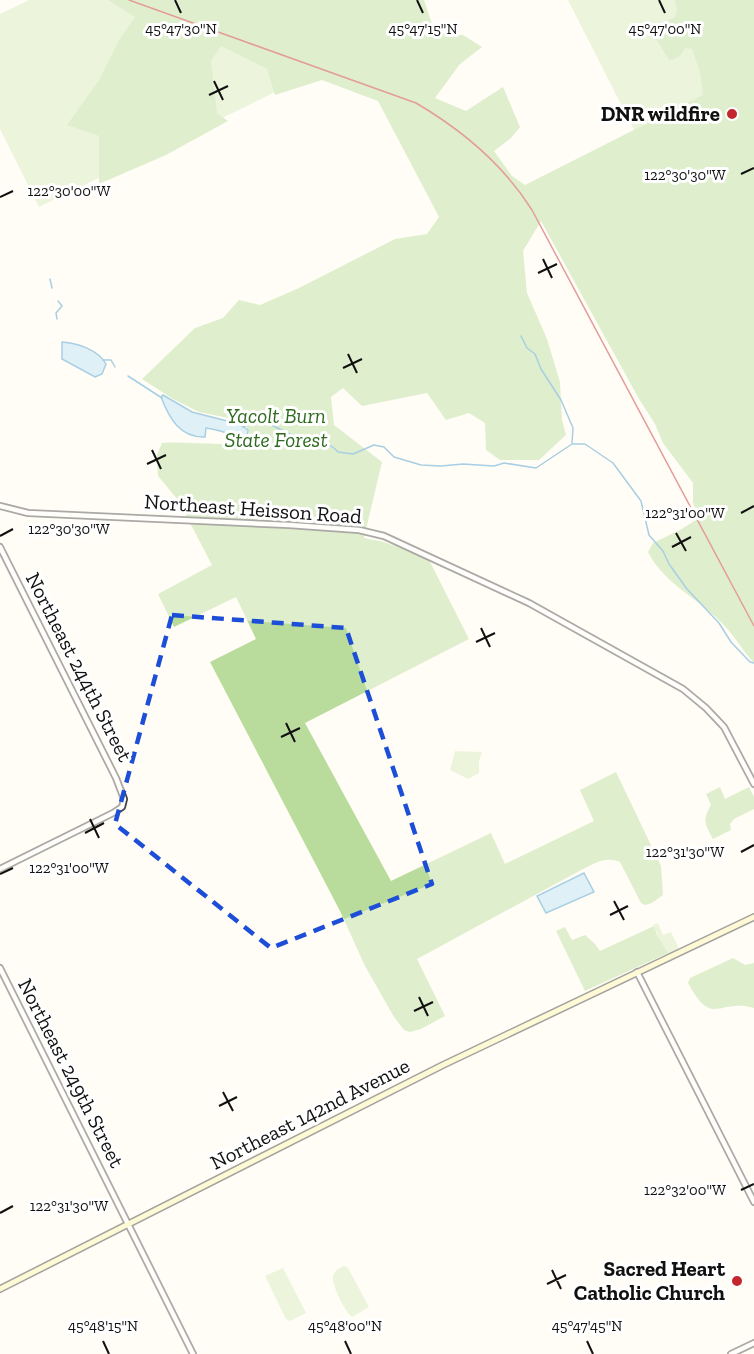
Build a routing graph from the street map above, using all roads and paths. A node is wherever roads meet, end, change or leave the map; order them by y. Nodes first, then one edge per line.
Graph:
1 (0, 506) edge
2 (0, 547) edge
3 (754, 784) edge
4 (0, 869) edge
5 (754, 917) edge
6 (0, 968) edge
7 (637, 972) junction
8 (754, 1202) edge
9 (128, 1225) junction
10 (0, 1289) edge
11 (754, 1343) edge
12 (193, 1354) edge
13 (731, 1354) edge

1 - 3 street, Northeast Heisson Road
2 - 4 street, Northeast 244th Street
5 - 7 main road, Northeast 142nd Avenue
6 - 9 street, Northeast 249th Street
7 - 8 street
7 - 9 main road, Northeast 142nd Avenue
9 - 10 main road, Northeast 142nd Avenue
9 - 12 street, Northeast 249th Street
11 - 13 street

